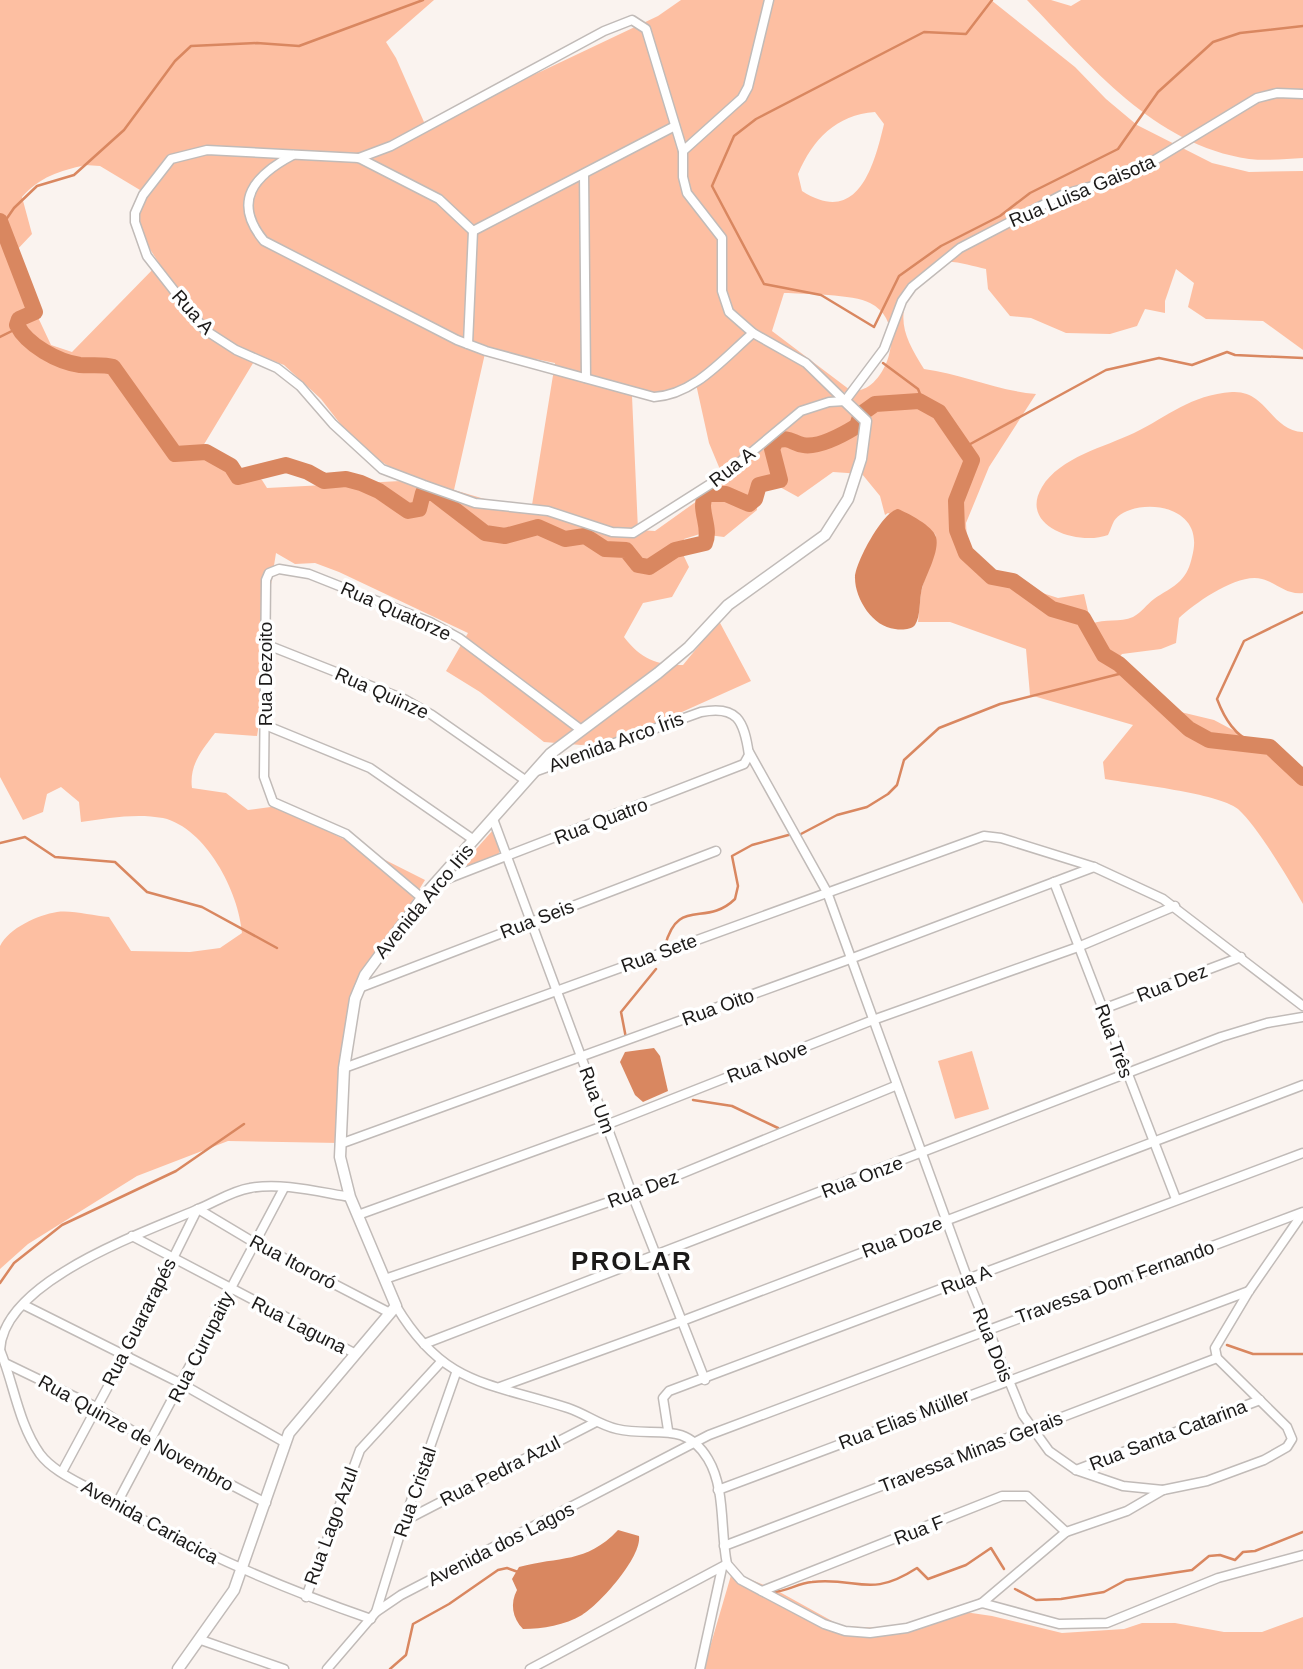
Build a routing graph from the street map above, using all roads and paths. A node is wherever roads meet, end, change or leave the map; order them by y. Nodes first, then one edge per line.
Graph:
1 (769, 0) edge
2 (1303, 94) edge
3 (675, 125) junction
4 (683, 151) junction
5 (296, 154) junction
6 (359, 158) junction
7 (584, 174) junction
8 (473, 232) junction
9 (753, 333) junction
10 (468, 344) junction
11 (586, 378) junction
12 (845, 401) junction
13 (269, 573) joint
14 (265, 644) junction
15 (265, 725) junction
16 (580, 729) junction
17 (749, 752) junction
18 (528, 777) junction
19 (493, 819) junction
20 (474, 840) junction
21 (716, 851) dead end
22 (507, 857) junction
23 (1094, 867) junction
24 (1054, 882) junction
25 (434, 884) junction
26 (827, 892) junction
27 (422, 898) junction
28 (1175, 906) junction
29 (531, 922) junction
30 (1078, 947) junction
31 (1241, 957) junction
32 (850, 959) junction
33 (359, 988) junction
34 (556, 990) junction
35 (1303, 1006) edge
36 (1102, 1009) junction
37 (1303, 1017) edge
38 (873, 1020) junction
39 (581, 1056) junction
40 (344, 1068) junction
41 (1127, 1076) junction
42 (1303, 1085) edge
43 (895, 1086) junction
44 (606, 1125) junction
45 (1153, 1141) junction
46 (340, 1144) junction
47 (1303, 1153) edge
48 (921, 1154) junction
49 (284, 1188) junction
50 (632, 1194) junction
51 (350, 1197) junction
52 (1175, 1199) junction
53 (197, 1210) junction
54 (1303, 1212) edge
55 (358, 1214) junction
56 (946, 1220) junction
57 (132, 1236) junction
58 (255, 1243) junction
59 (656, 1256) junction
60 (172, 1258) junction
61 (385, 1279) junction
62 (968, 1280) junction
63 (230, 1290) junction
64 (1249, 1291) junction
65 (24, 1305) junction
66 (393, 1309) junction
67 (681, 1321) junction
68 (986, 1330) junction
69 (424, 1344) junction
70 (0, 1350) edge
71 (356, 1354) junction
72 (125, 1355) junction
73 (1217, 1358) junction
74 (5, 1363) junction
75 (440, 1363) junction
76 (456, 1373) junction
77 (705, 1380) junction
78 (1007, 1380) junction
79 (182, 1384) junction
80 (500, 1387) junction
81 (1260, 1400) junction
82 (96, 1408) junction
83 (596, 1422) junction
84 (668, 1430) junction
85 (1031, 1430) junction
86 (284, 1442) junction
87 (151, 1443) junction
88 (694, 1445) junction
89 (1076, 1470) junction
90 (62, 1472) junction
91 (718, 1490) junction
92 (1163, 1490) junction
93 (266, 1503) junction
94 (116, 1505) junction
95 (404, 1521) junction
96 (1066, 1532) junction
97 (724, 1546) junction
98 (1303, 1555) edge
99 (724, 1566) junction
100 (242, 1572) junction
101 (762, 1591) junction
102 (306, 1597) junction
103 (982, 1603) junction
104 (374, 1616) junction
105 (201, 1640) junction
106 (178, 1669) edge
107 (284, 1669) edge
108 (327, 1669) edge
109 (530, 1669) edge
110 (700, 1669) edge

1 - 4 street
2 - 12 street, Rua Luisa Gaisota
3 - 4 street
3 - 6 street
3 - 7 street
4 - 9 street
5 - 6 street, Rua A
5 - 10 street
5 - 12 street, Rua A
6 - 8 street, Rua A
7 - 8 street
7 - 11 street
8 - 10 street
9 - 11 street
9 - 12 street
10 - 11 street
12 - 16 street, Avenida Arco Iris
13 - 14 street, Rua Dezoito
13 - 16 street, Rua Quatorze
14 - 15 street, Rua Dezoito
14 - 18 street, Rua Quinze
15 - 20 street
15 - 27 street, Rua Dezoito
16 - 18 street, Avenida Arco Iris
17 - 18 street, Avenida Arco Íris
17 - 22 street, Rua Quatro
17 - 26 street, Rua Dois
18 - 19 street, Avenida Arco Iris
19 - 20 street, Avenida Arco Iris
19 - 22 street, Rua Um
20 - 25 street, Avenida Arco Iris
21 - 29 street, Rua Seis
22 - 25 street, Rua Quatro
22 - 29 street, Rua Um
23 - 24 street, Rua Oito
23 - 26 street, Rua Sete
23 - 28 street
24 - 30 street, Rua Três
24 - 32 street, Rua Oito
25 - 27 street, Avenida Arco Iris
26 - 32 street, Rua Dois
26 - 34 street, Rua Sete
27 - 33 street, Avenida Arco Iris
28 - 30 street, Rua Nove
28 - 31 street
29 - 33 street, Rua Seis
29 - 34 street, Rua Um
30 - 36 street, Rua Três
30 - 38 street, Rua Nove
31 - 35 street
31 - 36 street, Rua Dez
32 - 38 street, Rua Dois
32 - 39 street, Rua Oito
33 - 40 street, Avenida Arco Iris
34 - 39 street, Rua Um
34 - 40 street, Rua Sete
36 - 41 street, Rua Três
37 - 41 street, Rua Onze
38 - 43 street, Rua Dois
38 - 44 street, Rua Nove
39 - 44 street, Rua Um
39 - 46 street, Rua Oito
40 - 46 street, Avenida Arco Iris
41 - 45 street, Rua Três
41 - 48 street, Rua Onze
42 - 45 street, Rua Doze
43 - 48 street, Rua Dois
43 - 50 street, Rua Dez
44 - 50 street, Rua Um
44 - 55 street, Rua Nove
45 - 52 street, Rua Três
45 - 56 street, Rua Doze
46 - 51 street, Avenida Arco Iris
47 - 52 street, Rua A
48 - 56 street, Rua Dois
48 - 59 street, Rua Onze
49 - 51 street, Avenida Cariacica
49 - 53 street, Avenida Cariacica
49 - 58 street, Rua Curupaity
50 - 59 street, Rua Um
50 - 61 street, Rua Dez
51 - 55 street, Avenida Arco Iris
52 - 62 street, Rua A
53 - 57 street, Avenida Cariacica
53 - 58 street, Rua Itororó
53 - 60 street, Rua Guararapés
54 - 64 street
54 - 68 street, Travessa Dom Fernando
55 - 61 street, Avenida Arco Iris
56 - 62 street, Rua Dois
56 - 67 street, Rua Doze
57 - 60 street, Rua Laguna
57 - 65 street, Avenida Cariacica
58 - 63 street, Rua Curupaity
58 - 66 street, Rua Itororó
59 - 67 street, Rua Um
59 - 69 street, Rua Onze
60 - 63 street, Rua Laguna
60 - 72 street, Rua Guararapés
61 - 66 street, Avenida Arco Iris
62 - 68 street, Rua Dois
62 - 77 street, Rua A
63 - 71 street, Rua Laguna
63 - 79 street, Rua Curupaity
64 - 73 street
64 - 78 street, Rua Elias Müller
65 - 70 street, Avenida Cariacica
65 - 72 street
66 - 69 street, Avenida Arco Iris
66 - 71 street
67 - 77 street, Rua Um
67 - 80 street, Rua Doze
68 - 78 street, Rua Dois
68 - 88 street, Travessa Dom Fernando
69 - 75 street, Avenida Arco Iris
70 - 74 street, Avenida Cariacica
71 - 86 street
72 - 79 street
72 - 82 street, Rua Guararapés
73 - 81 street
73 - 85 street, Travessa Minas Gerais
74 - 82 street, Rua Quinze de Novembro
74 - 90 street, Avenida Cariacica
75 - 76 street, Avenida Arco Iris
75 - 102 street, Rua Lago Azul
76 - 80 street, Avenida Arco Iris
76 - 95 street, Rua Cristal
77 - 84 street, Rua A
78 - 85 street, Rua Dois
78 - 91 street, Rua Elias Müller
79 - 86 street
79 - 87 street, Rua Curupaity
80 - 83 street, Avenida Arco Iris
81 - 89 street, Rua Santa Catarina
81 - 92 street
82 - 87 street, Rua Quinze de Novembro
82 - 90 street, Rua Guararapés
83 - 84 street, Avenida Arco Iris
83 - 95 street, Rua Pedra Azul
84 - 88 street
85 - 89 street, Rua Dois
85 - 97 street, Travessa Minas Gerais
86 - 93 street
87 - 93 street, Rua Quinze de Novembro
87 - 94 street, Rua Curupaity
88 - 91 street
88 - 104 street, Avenida dos Lagos
89 - 92 street, Rua Dois
90 - 94 street, Avenida Cariacica
91 - 97 street
92 - 96 street
93 - 100 street
94 - 100 street, Avenida Cariacica
95 - 104 street, Rua Cristal
96 - 101 street, Rua F
96 - 103 street
97 - 99 street
98 - 103 street
99 - 101 street
99 - 109 street
99 - 110 street
100 - 102 street, Avenida Cariacica
100 - 105 street
101 - 103 street
102 - 104 street, Avenida Cariacica
104 - 108 street, Avenida dos Lagos
105 - 106 street
105 - 107 street

